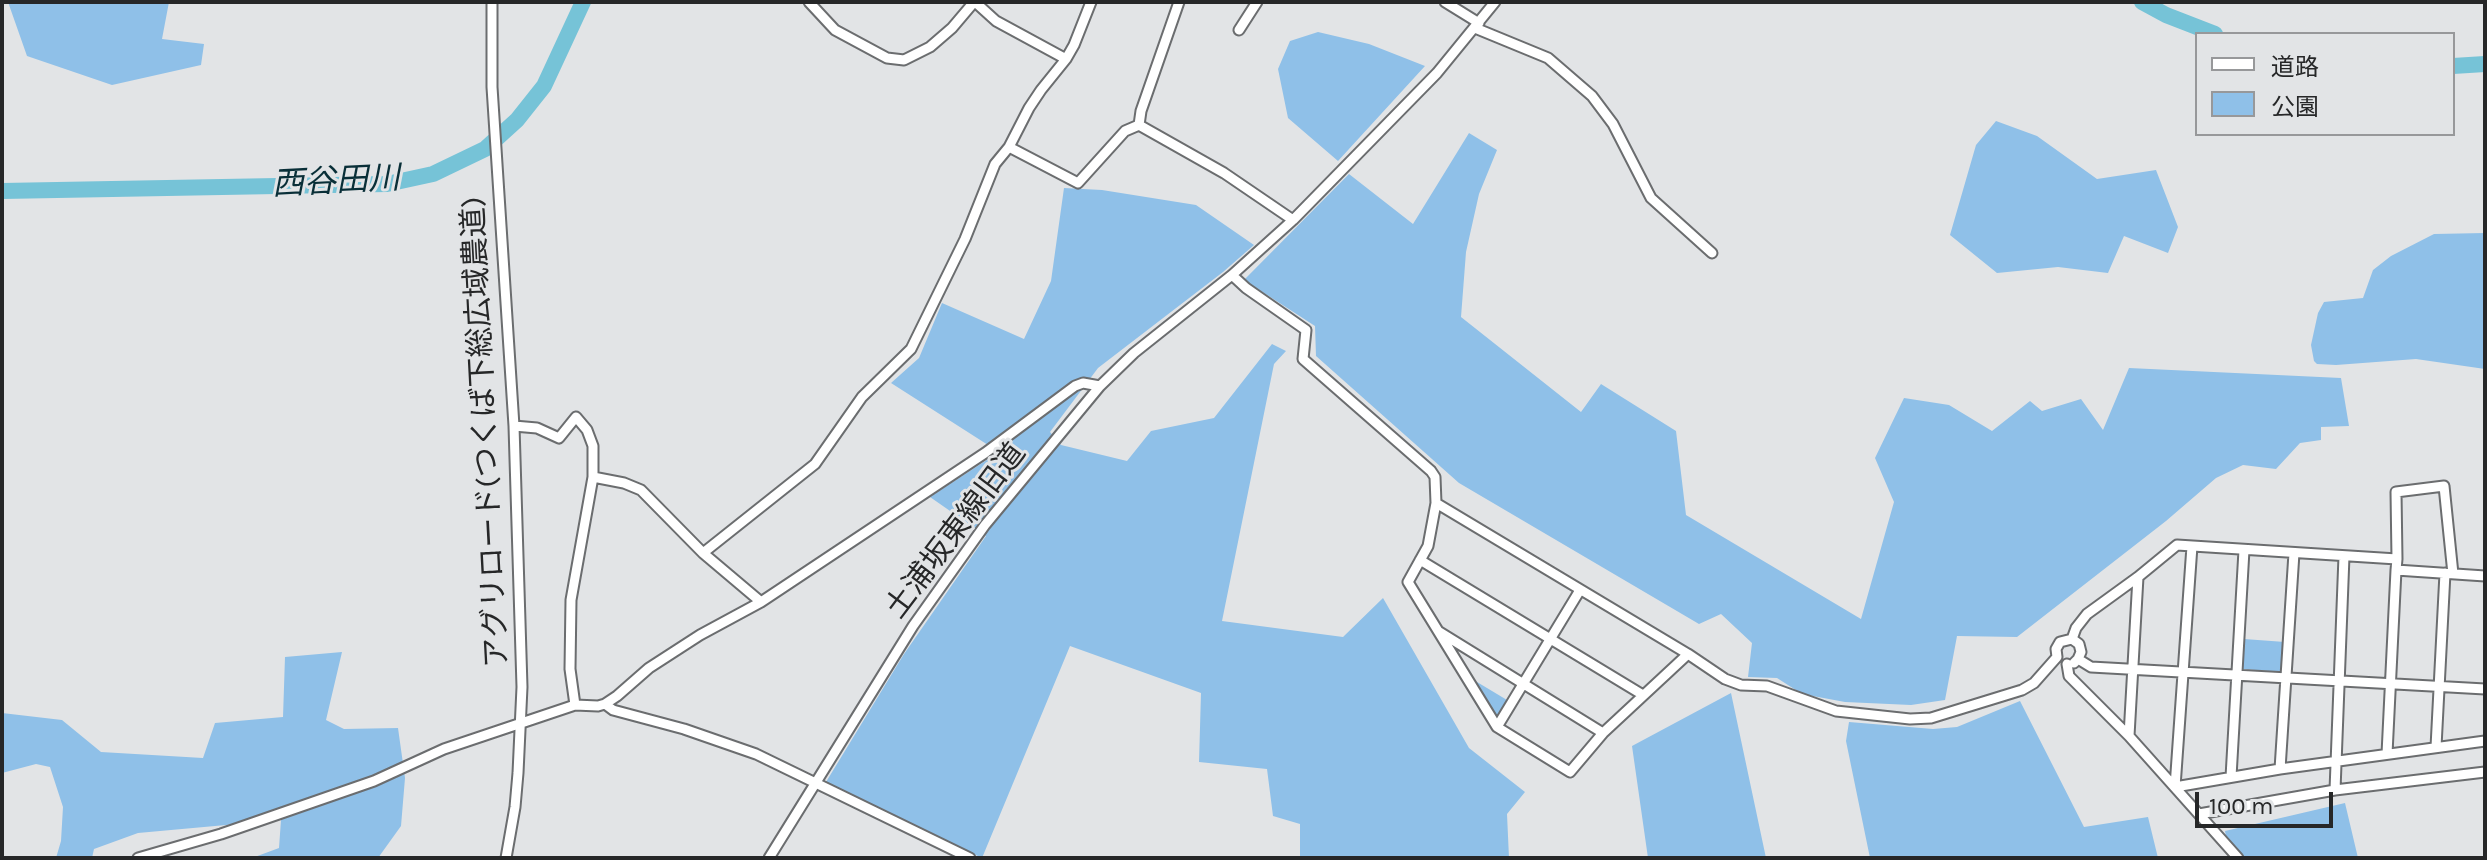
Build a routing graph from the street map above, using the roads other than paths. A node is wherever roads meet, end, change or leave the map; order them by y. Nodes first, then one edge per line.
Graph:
1 (492, 2) edge
2 (809, 2) edge
3 (974, 2) edge
4 (1091, 2) edge
5 (1179, 2) edge
6 (1257, 2) edge
7 (1445, 2) edge
8 (1495, 2) edge
9 (1477, 25) junction
10 (1239, 30) dead end
11 (1066, 59) junction
12 (1139, 125) junction
13 (1009, 147) junction
14 (1293, 220) junction
15 (1712, 253) dead end
16 (1232, 275) junction
17 (1100, 386) junction
18 (514, 426) junction
19 (593, 477) junction
20 (1436, 503) junction
21 (2192, 546) junction
22 (2244, 550) junction
23 (703, 553) junction
24 (2294, 553) junction
25 (2344, 556) junction
26 (2397, 559) junction
27 (1420, 560) junction
28 (2396, 570) junction
29 (2449, 574) junction
30 (2485, 576) edge
31 (2138, 577) junction
32 (1580, 590) junction
33 (761, 602) junction
34 (1435, 629) junction
35 (1551, 638) junction
36 (2072, 639) junction
37 (1688, 654) junction
38 (2057, 657) junction
39 (2078, 659) junction
40 (2067, 664) junction
41 (2133, 669) junction
42 (2183, 672) junction
43 (2237, 675) junction
44 (2286, 677) junction
45 (2339, 680) junction
46 (1524, 683) junction
47 (2390, 683) junction
48 (2439, 686) junction
49 (2485, 689) edge
50 (1643, 695) junction
51 (605, 704) junction
52 (575, 705) junction
53 (521, 723) junction
54 (1497, 727) junction
55 (1603, 733) junction
56 (2129, 736) junction
57 (2485, 741) edge
58 (2436, 747) junction
59 (2387, 754) junction
60 (2336, 761) junction
61 (2280, 769) junction
62 (2485, 772) edge
63 (2231, 777) junction
64 (815, 784) junction
65 (2175, 787) junction
66 (2335, 790) junction
67 (2199, 814) junction
68 (138, 858) edge
69 (506, 858) edge
70 (769, 858) edge
71 (970, 858) edge
72 (2238, 858) edge

1 - 18 street, アグリロード(つくば下総広域農道)
2 - 3 street
3 - 11 street
4 - 11 street
5 - 12 street
6 - 10 street
7 - 9 street
8 - 9 street, 土浦坂東線旧道
9 - 14 street, 土浦坂東線旧道
9 - 15 street
11 - 13 street
12 - 13 street
12 - 14 street
13 - 23 street
14 - 16 street, 土浦坂東線旧道
16 - 17 street, 土浦坂東線旧道
16 - 20 street
17 - 33 street
17 - 64 street, 土浦坂東線旧道
18 - 19 street
18 - 53 street, アグリロード(つくば下総広域農道)
19 - 23 street
19 - 52 street
20 - 27 street
20 - 32 street
21 - 22 street
21 - 31 street
21 - 42 street
22 - 24 street
22 - 43 street
23 - 33 street
24 - 25 street
24 - 44 street
25 - 26 street
25 - 45 street
26 - 28 street
26 - 29 street
27 - 34 street
27 - 35 street
28 - 29 street
28 - 47 street
29 - 30 street
29 - 48 street
31 - 36 street
31 - 41 street
32 - 35 street
32 - 37 street
33 - 51 street
34 - 46 street
34 - 54 street
35 - 46 street
35 - 50 street
36 - 38 street
36 - 39 street
37 - 38 street
37 - 50 street
38 - 40 street
39 - 40 street
39 - 41 street
40 - 56 street
41 - 42 street
41 - 56 street
42 - 43 street
42 - 65 street
43 - 44 street
43 - 63 street
44 - 45 street
44 - 61 street
45 - 47 street
45 - 60 street
46 - 54 street
46 - 55 street
47 - 48 street
47 - 59 street
48 - 49 street
48 - 58 street
50 - 55 street
51 - 52 street
51 - 64 street
52 - 53 street
53 - 68 street
53 - 69 street, アグリロード(つくば下総広域農道)
54 - 55 street
56 - 65 street
57 - 58 street
58 - 59 street
59 - 60 street
60 - 61 street
60 - 66 street
61 - 63 street
62 - 66 street
63 - 65 street
64 - 70 street, 土浦坂東線旧道
64 - 71 street
65 - 67 street
66 - 67 street
67 - 72 street

